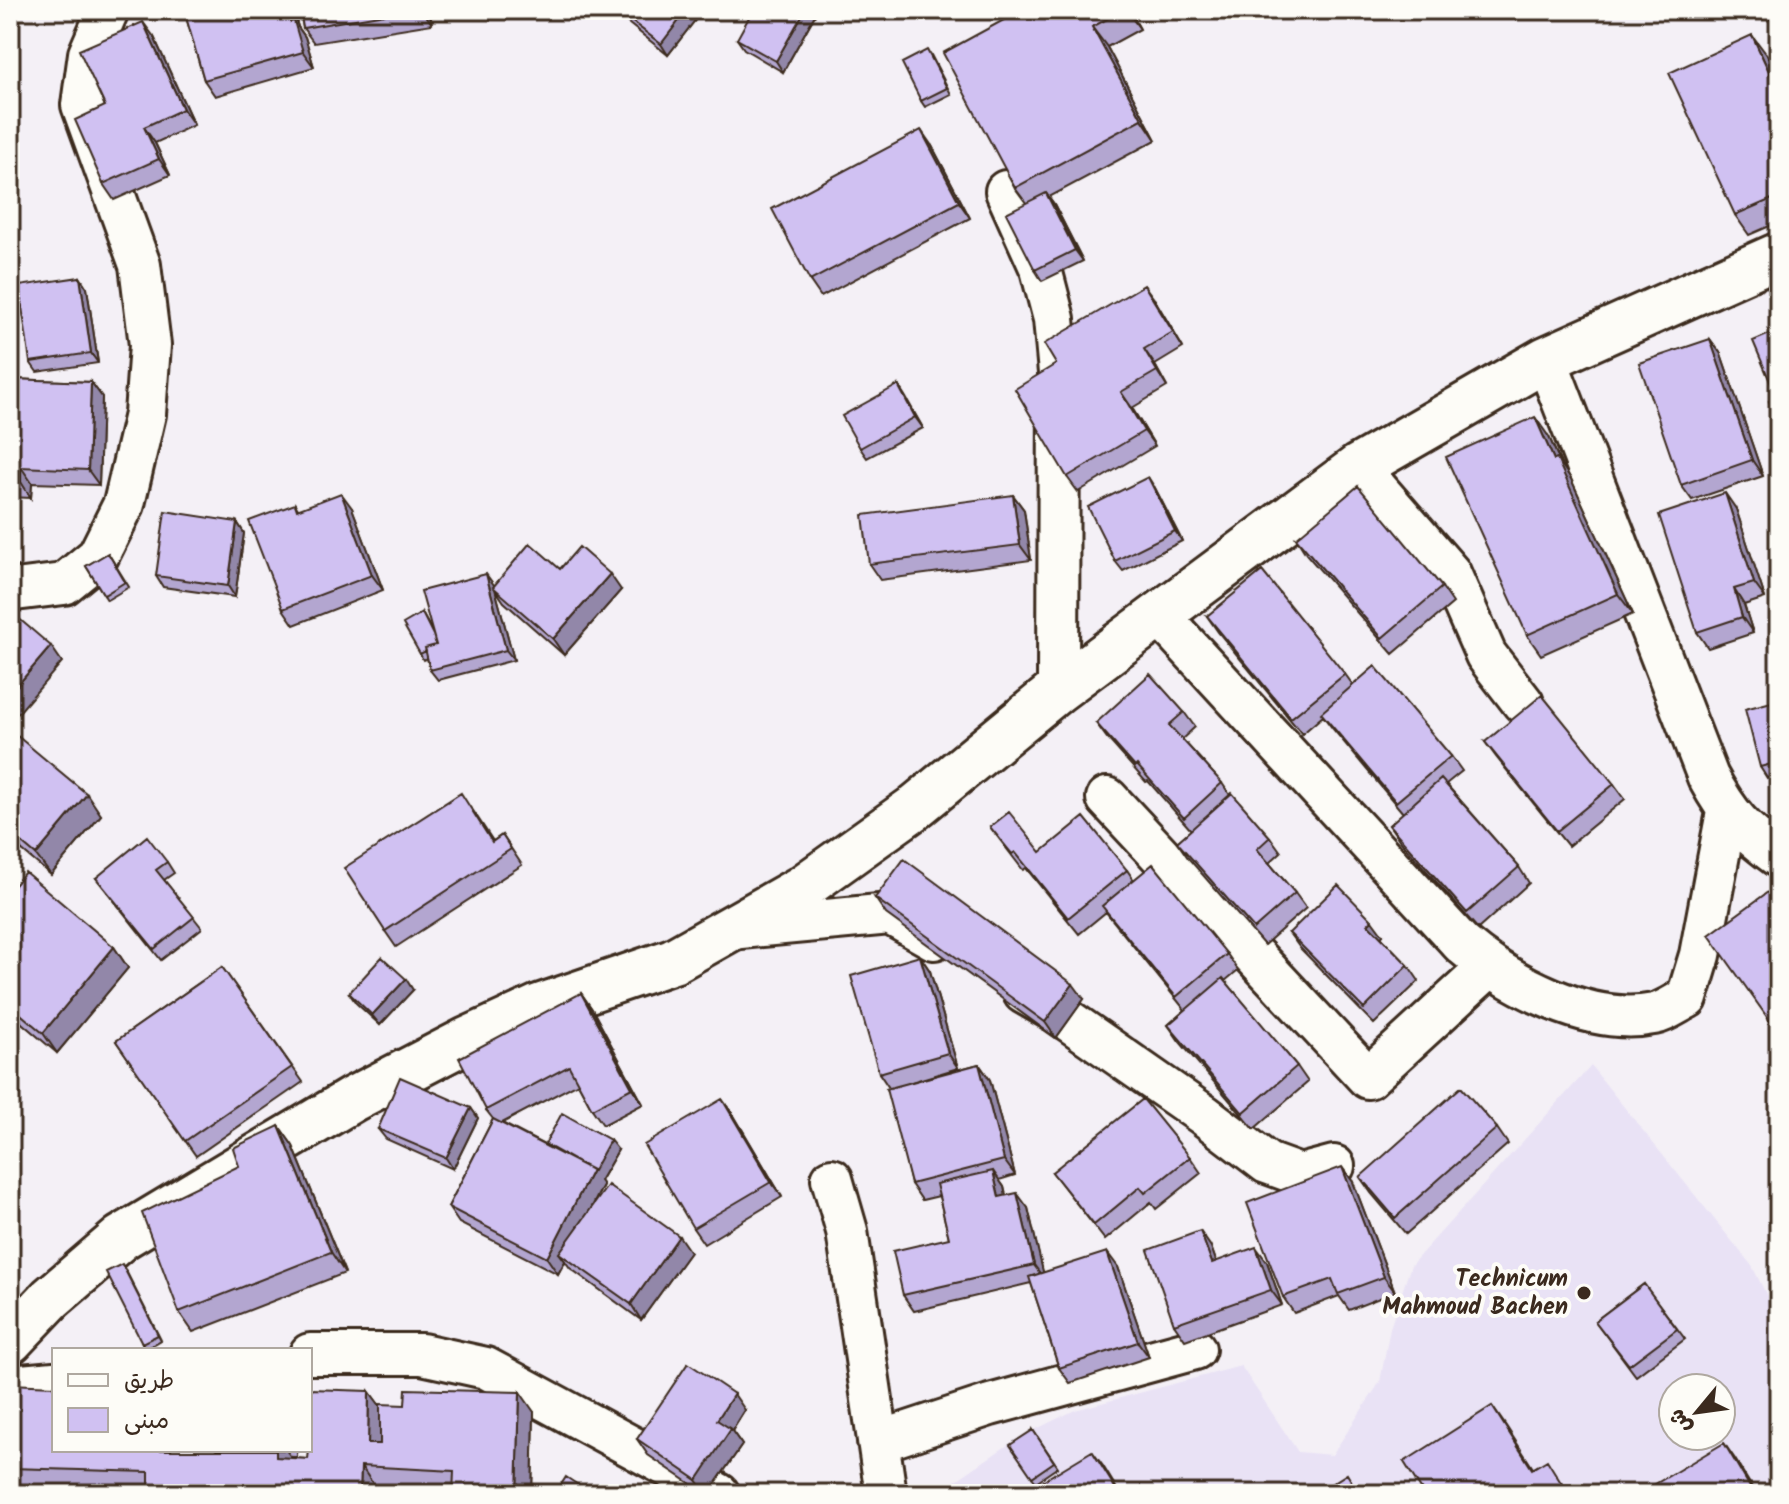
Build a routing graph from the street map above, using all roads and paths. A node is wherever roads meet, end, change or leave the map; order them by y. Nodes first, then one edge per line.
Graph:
1 (108, 10) edge
2 (1006, 191) edge
3 (1779, 255) edge
4 (1546, 359) junction
5 (1358, 467) junction
6 (10, 587) edge
7 (1159, 615) junction
8 (1058, 690) junction
9 (1523, 703) dead end
10 (1107, 798) dead end
11 (1727, 812) junction
12 (1779, 857) edge
13 (729, 929) junction
14 (1489, 967) junction
15 (1334, 1166) edge
16 (832, 1179) dead end
17 (11, 1337) edge
18 (1195, 1349) dead end
19 (312, 1354) edge
20 (52, 1382) edge
21 (10, 1386) edge
22 (878, 1442) junction
23 (719, 1494) edge
24 (886, 1494) edge

1 - 6 street
2 - 8 street
3 - 4 street
4 - 5 street
4 - 11 street
5 - 7 street
5 - 9 street
7 - 8 street
7 - 14 street
8 - 13 street
10 - 14 street
11 - 12 street
11 - 14 street
13 - 15 street
13 - 17 street
16 - 22 street
18 - 22 street
19 - 23 street
20 - 21 street
22 - 24 street

